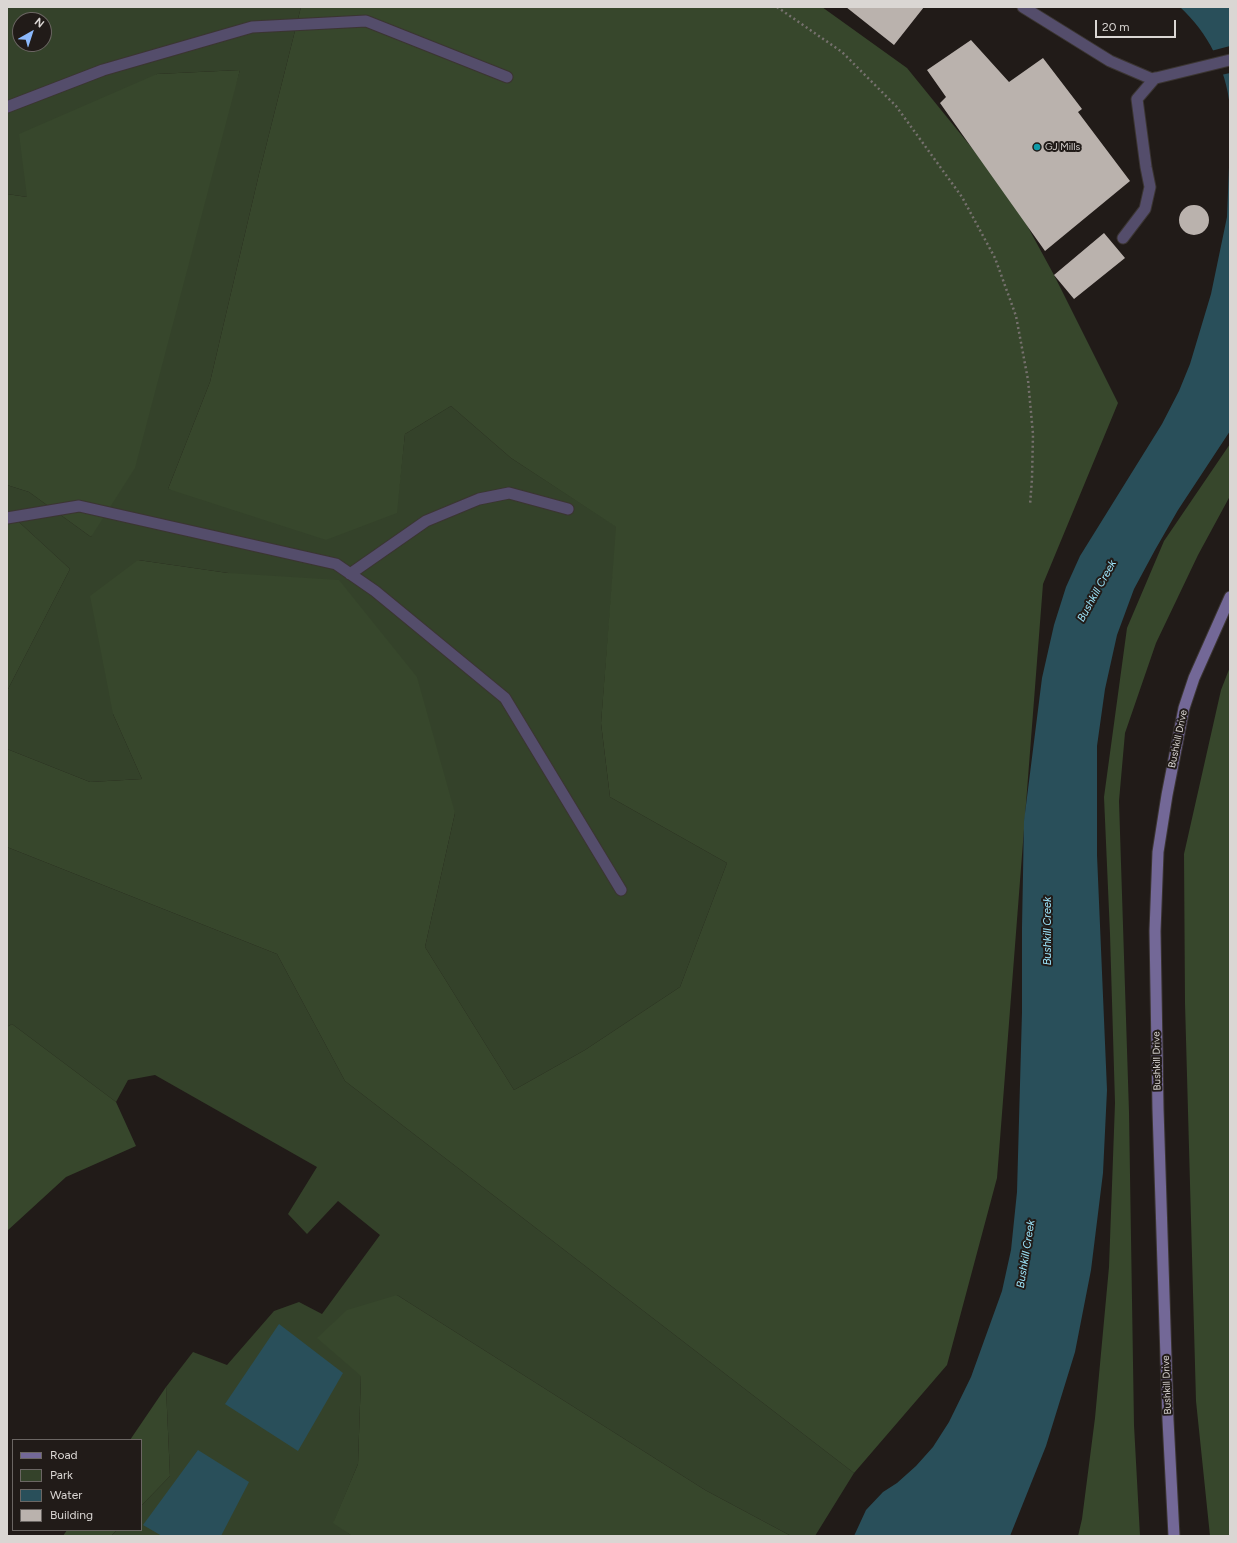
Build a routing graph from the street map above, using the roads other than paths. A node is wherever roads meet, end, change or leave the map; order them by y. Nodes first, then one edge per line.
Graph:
1 (1024, 7) edge
2 (1230, 60) edge
3 (507, 77) dead end
4 (1155, 78) junction
5 (7, 107) edge
6 (1122, 238) dead end
7 (568, 508) dead end
8 (7, 518) edge
9 (350, 574) junction
10 (1230, 597) edge
11 (621, 890) dead end
12 (1174, 1536) edge

1 - 4 lane
2 - 4 lane
3 - 5 lane
4 - 6 lane
7 - 9 lane
8 - 9 lane
9 - 11 lane
10 - 12 main road, Bushkill Drive

